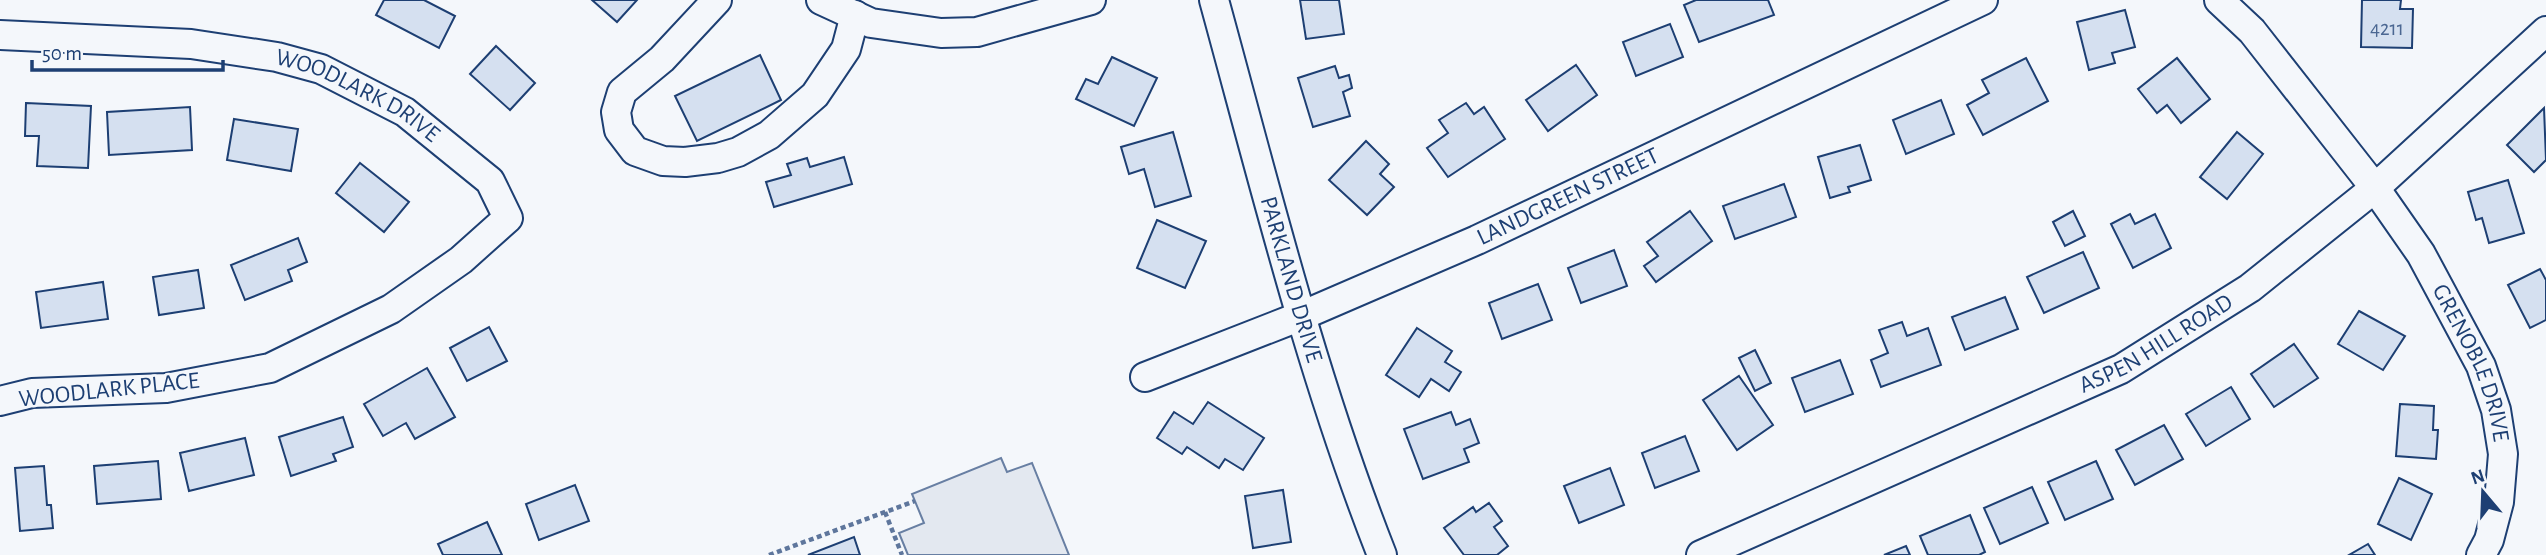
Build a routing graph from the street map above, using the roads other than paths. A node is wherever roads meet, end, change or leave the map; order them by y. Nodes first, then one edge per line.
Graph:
1 (717, 0) edge
2 (821, 0) edge
3 (1091, 0) edge
4 (1214, 0) edge
5 (1983, 0) edge
6 (2219, 0) edge
7 (855, 15) junction
8 (2546, 31) edge
9 (0, 36) edge
10 (2375, 188) junction
11 (508, 218) joint
12 (1301, 316) junction
13 (1145, 377) dead end
14 (0, 401) edge
15 (1382, 555) edge
16 (1701, 555) edge
17 (2481, 555) edge

1 - 7 street
2 - 7 street
3 - 7 street
4 - 12 street, PARKLAND DRIVE
5 - 12 street, LANDGREEN STREET
6 - 10 street, GRENOBLE DRIVE
8 - 10 street, ASPEN HILL ROAD
9 - 11 street, WOODLARK DRIVE
10 - 16 street, ASPEN HILL ROAD
10 - 17 street, GRENOBLE DRIVE
11 - 14 street, WOODLARK PLACE
12 - 13 street, LANDGREEN STREET
12 - 15 street, PARKLAND DRIVE

